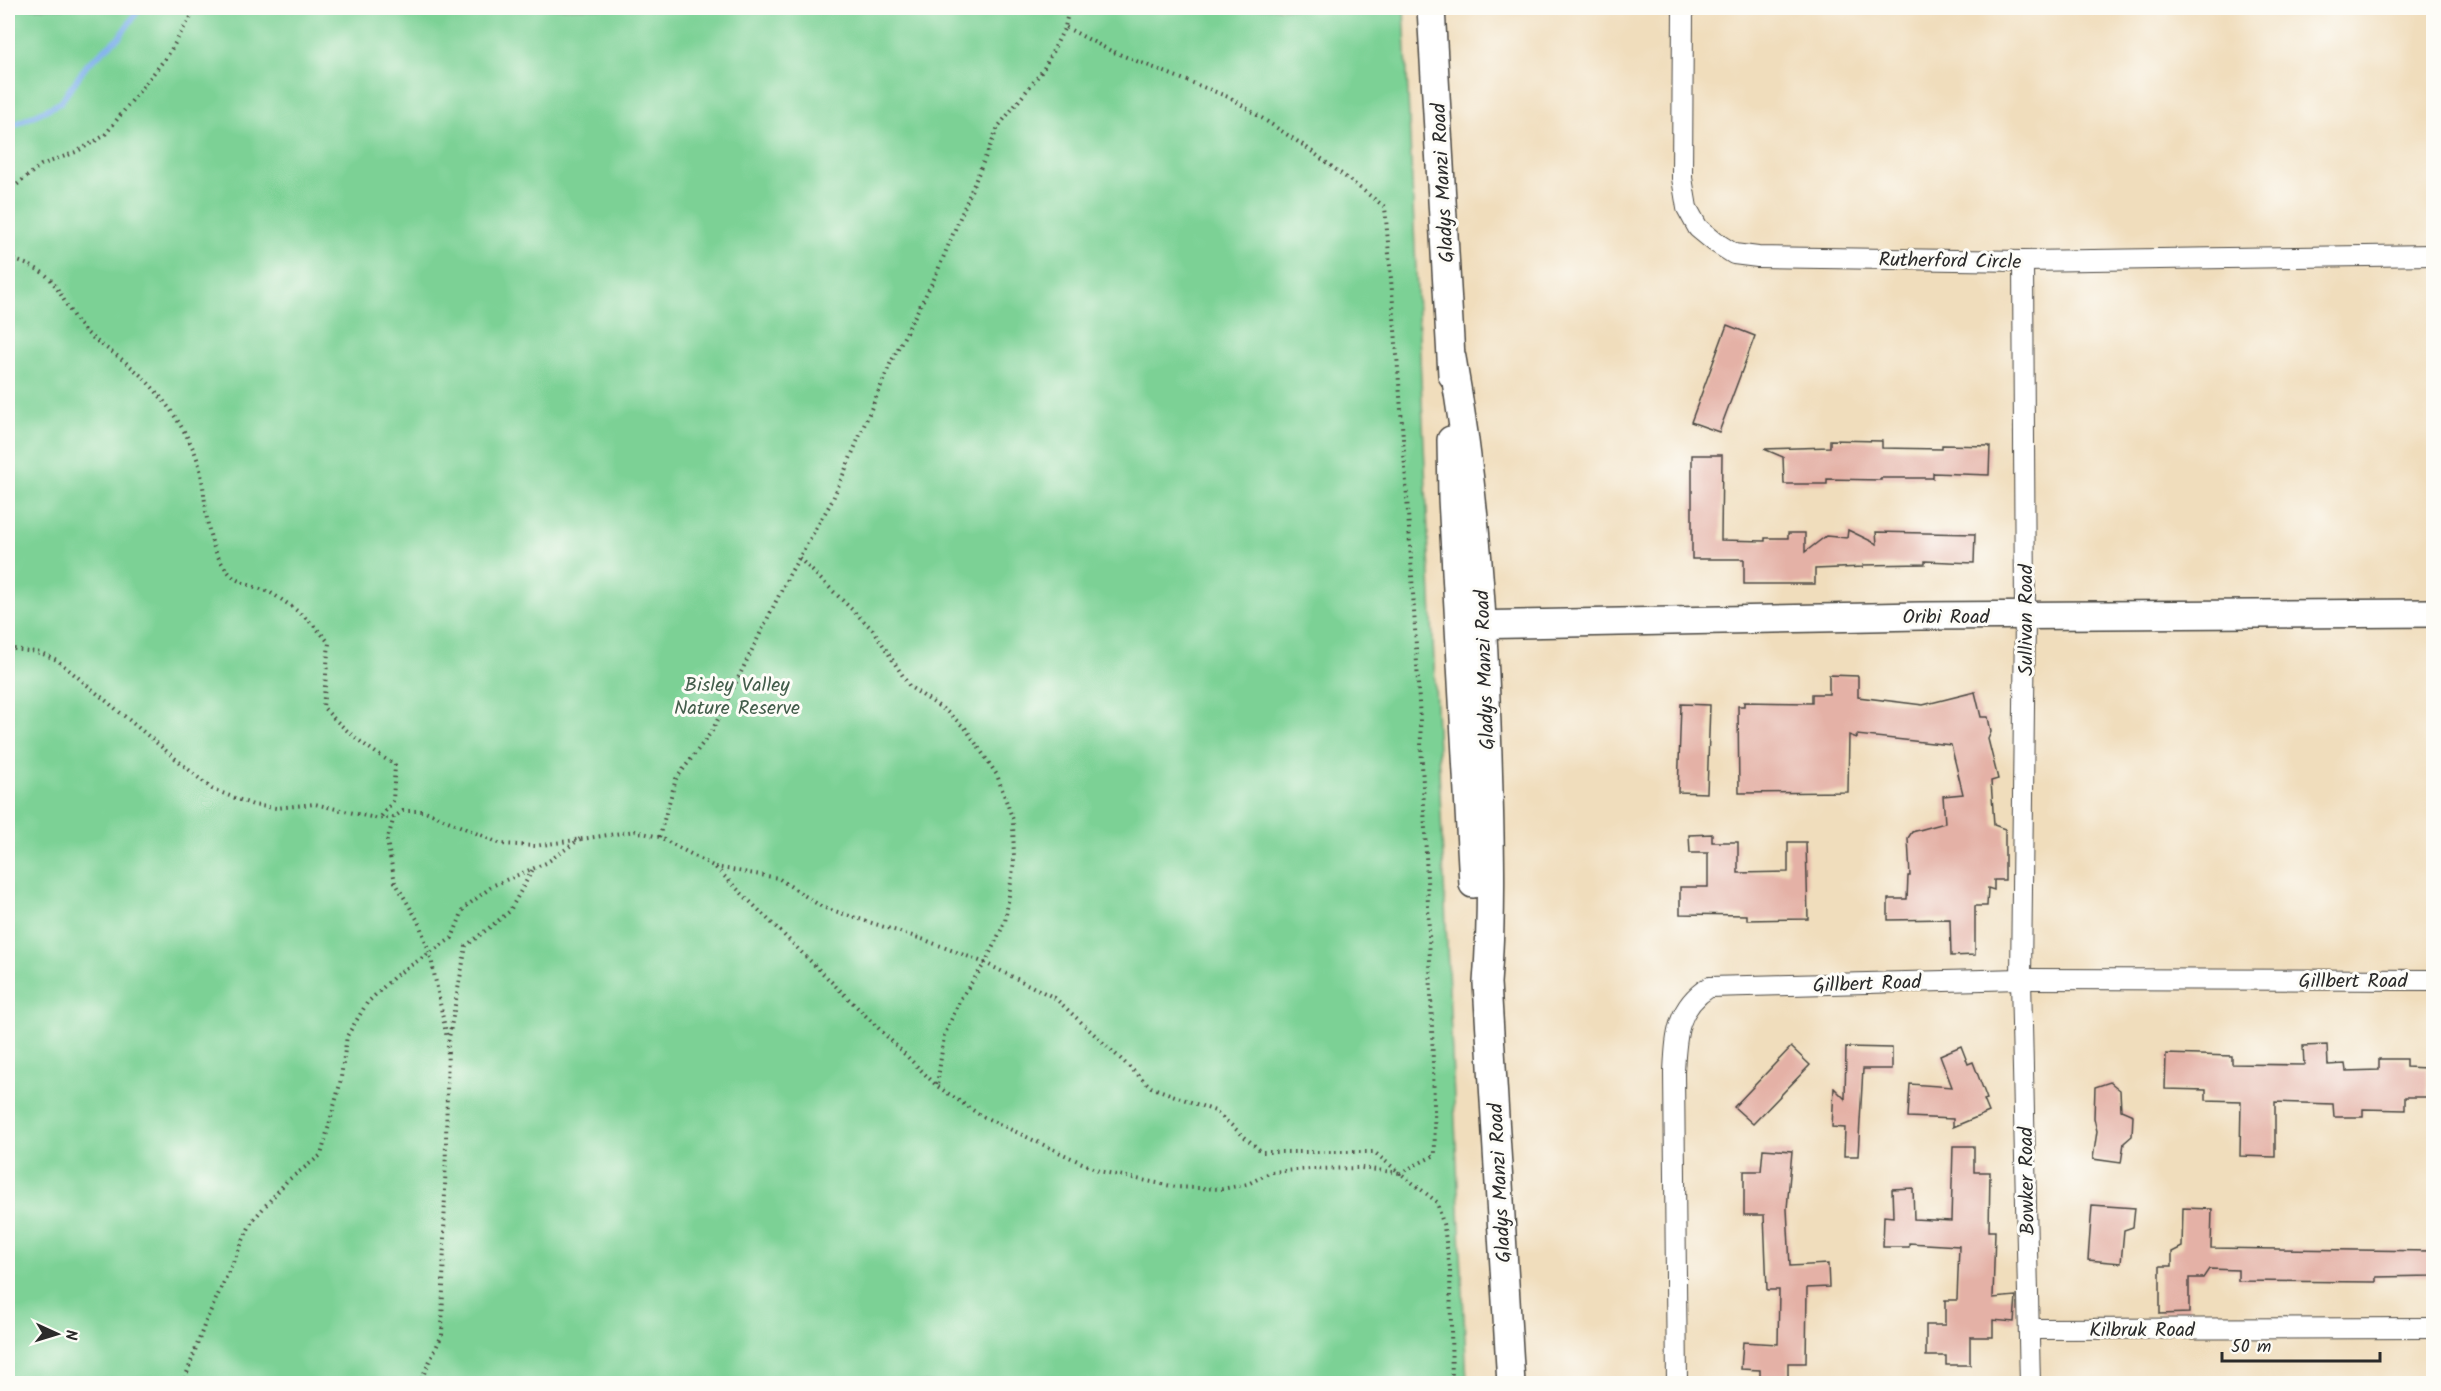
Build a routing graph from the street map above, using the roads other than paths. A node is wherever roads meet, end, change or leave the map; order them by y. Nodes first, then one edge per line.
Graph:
1 (1431, 8) edge
2 (1683, 8) edge
3 (2433, 255) edge
4 (2023, 261) junction
5 (2433, 613) edge
6 (2025, 615) junction
7 (1471, 625) junction
8 (2021, 979) junction
9 (2433, 980) edge
10 (2433, 1328) edge
11 (2030, 1329) junction
12 (1511, 1383) edge
13 (1677, 1383) edge
14 (2030, 1383) edge

1 - 7 main road, Gladys Manzi Road
2 - 4 street, Rutherford Circle
3 - 4 street, Rutherford Circle
4 - 6 street, Sullivan Road
5 - 6 main road, Oribi Road
6 - 7 main road, Oribi Road
6 - 8 street, Sullivan Road
7 - 12 main road, Gladys Manzi Road
8 - 9 street, Gillbert Road
8 - 11 street, Bowker Road
8 - 13 street, Gillbert Road
10 - 11 street, Kilbruk Road
11 - 14 street, Bowker Road

